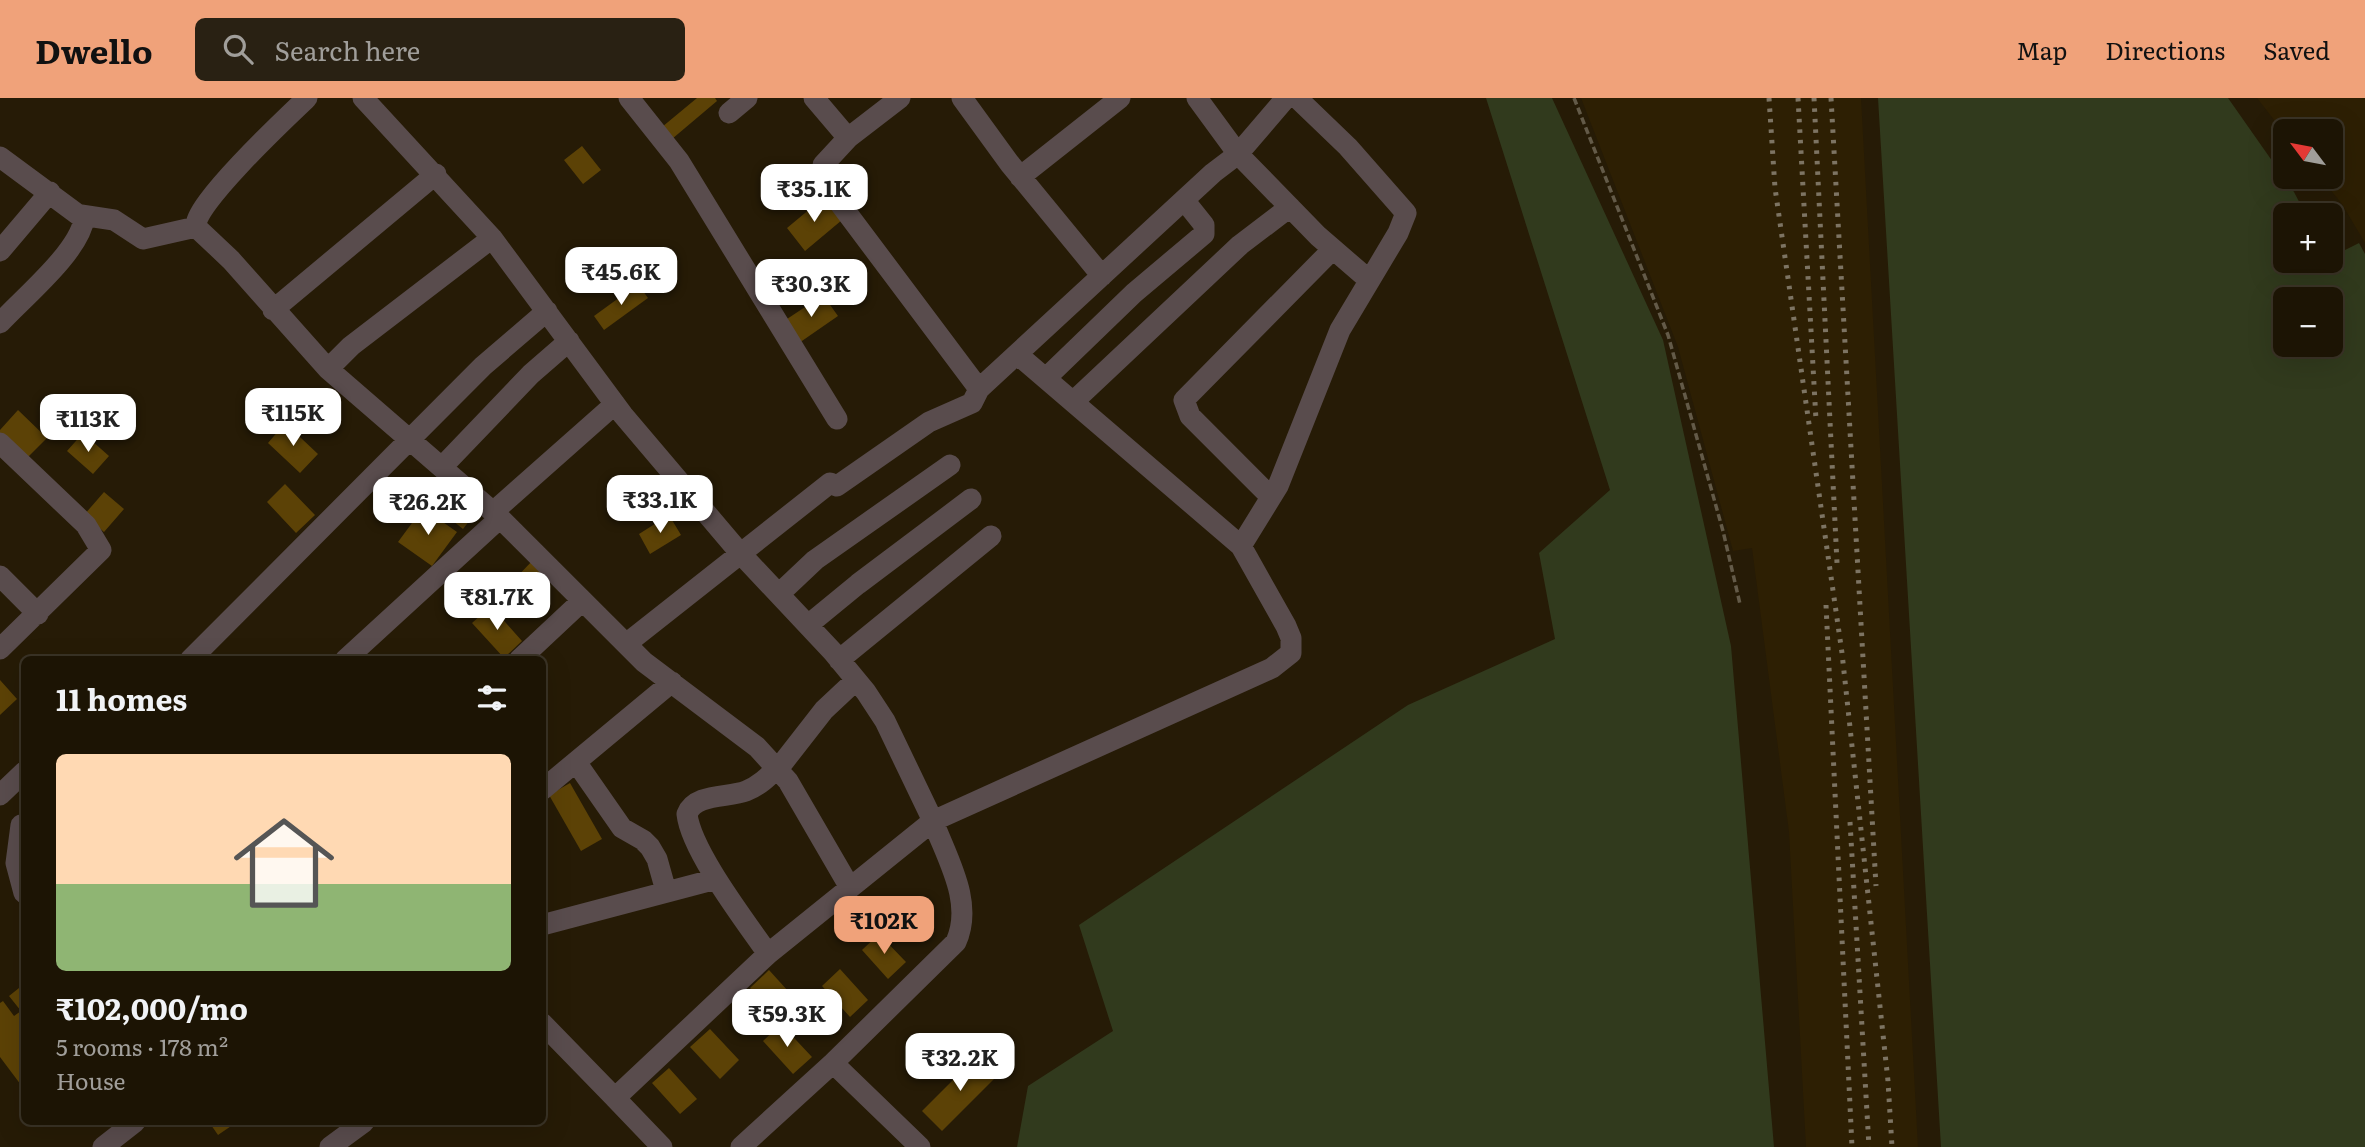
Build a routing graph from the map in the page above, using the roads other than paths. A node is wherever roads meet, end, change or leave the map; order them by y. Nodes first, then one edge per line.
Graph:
1 (307, 98) edge
2 (363, 98) edge
3 (629, 98) edge
4 (747, 98) edge
5 (814, 98) edge
6 (900, 98) edge
7 (962, 98) edge
8 (1120, 98) edge
9 (1197, 98) edge
10 (1286, 98) edge
11 (1297, 98) edge
12 (729, 113) dead end
13 (848, 138) junction
14 (1238, 154) junction
15 (0, 157) edge
16 (436, 174) junction
17 (1020, 177) junction
18 (50, 192) junction
19 (1184, 200) junction
20 (1290, 207) junction
21 (81, 215) junction
22 (196, 227) junction
23 (492, 237) junction
24 (1333, 249) junction
25 (0, 251) edge
26 (1102, 276) junction
27 (1369, 280) junction
28 (273, 310) junction
29 (547, 311) junction
30 (0, 323) edge
31 (569, 341) junction
32 (1017, 354) junction
33 (328, 369) junction
34 (1046, 378) junction
35 (979, 389) junction
36 (1073, 402) junction
37 (615, 404) junction
38 (837, 419) dead end
39 (411, 439) junction
40 (0, 443) edge
41 (950, 465) dead end
42 (442, 467) junction
43 (1271, 497) junction
44 (971, 499) dead end
45 (496, 515) junction
46 (991, 536) dead end
47 (1241, 546) junction
48 (740, 553) junction
49 (0, 576) edge
50 (779, 594) junction
51 (582, 601) junction
52 (38, 614) junction
53 (808, 625) junction
54 (626, 644) junction
55 (0, 649) edge
56 (194, 656) edge
57 (349, 656) edge
58 (523, 656) edge
59 (839, 660) junction
60 (856, 680) junction
61 (673, 682) junction
62 (576, 762) junction
63 (778, 769) junction
64 (21, 775) edge
65 (546, 787) edge
66 (0, 795) edge
67 (0, 807) edge
68 (933, 821) junction
69 (21, 823) edge
70 (21, 836) edge
71 (716, 879) junction
72 (21, 881) edge
73 (849, 886) junction
74 (666, 891) junction
75 (546, 924) edge
76 (768, 954) junction
77 (546, 1027) edge
78 (833, 1063) junction
79 (615, 1098) junction
80 (131, 1125) edge
81 (360, 1125) edge
82 (103, 1147) edge
83 (330, 1147) edge
84 (662, 1147) edge
85 (741, 1147) edge
86 (920, 1147) edge

1 - 22 street
2 - 16 street
3 - 38 street
4 - 12 street
5 - 13 street
6 - 13 street
7 - 17 street
8 - 17 street
9 - 14 street
10 - 14 street
11 - 27 street
13 - 35 street
14 - 19 street
14 - 20 street
15 - 18 street
16 - 23 street
16 - 28 street
17 - 26 street
18 - 21 street
18 - 25 street
19 - 26 street
19 - 34 street
20 - 24 street
20 - 36 street
21 - 22 street
21 - 30 street
22 - 28 street
23 - 29 street
23 - 33 street
24 - 27 street
24 - 43 street
26 - 32 street
27 - 43 street
28 - 33 street
29 - 31 street
29 - 39 street
31 - 37 street
31 - 42 street
32 - 34 street
32 - 35 street
33 - 39 street
34 - 36 street
35 - 48 street
36 - 47 street
37 - 45 street
37 - 48 street
39 - 42 street
39 - 56 street
40 - 52 street
41 - 50 street
42 - 45 street
43 - 47 street
44 - 53 street
45 - 51 street
45 - 57 street
46 - 59 street
47 - 68 street
48 - 50 street
48 - 54 street
49 - 52 street
50 - 53 street
51 - 54 street
51 - 58 street
52 - 55 street
53 - 59 street
54 - 61 street
59 - 60 street
60 - 63 street
60 - 68 street
61 - 62 street
61 - 63 street
62 - 65 street
62 - 74 street
63 - 71 street
63 - 73 street
64 - 66 street
67 - 69 street
68 - 73 street
68 - 78 street
70 - 72 street
71 - 74 street
71 - 76 street
73 - 76 street
74 - 75 street
76 - 79 street
77 - 79 street
78 - 85 street
78 - 86 street
79 - 84 street
80 - 82 street
81 - 83 street

